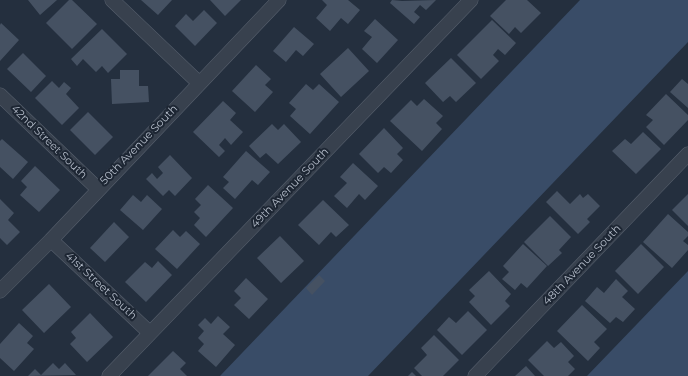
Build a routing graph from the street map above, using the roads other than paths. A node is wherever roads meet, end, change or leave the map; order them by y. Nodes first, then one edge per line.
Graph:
1 (112, 0) edge
2 (279, 0) edge
3 (471, 0) edge
4 (199, 83) junction
5 (0, 95) edge
6 (688, 154) edge
7 (98, 189) junction
8 (51, 240) junction
9 (2, 286) edge
10 (150, 333) junction
11 (109, 376) edge
12 (475, 376) edge

1 - 4 street
2 - 4 street, 50th Avenue South
3 - 10 street, 49th Avenue South
4 - 7 street, 50th Avenue South
5 - 7 street, 42nd Street South
6 - 12 street, 48th Avenue South
7 - 8 street, 50th Avenue South
8 - 9 street, 50th Avenue South
8 - 10 street, 41st Street South
10 - 11 street, 49th Avenue South

